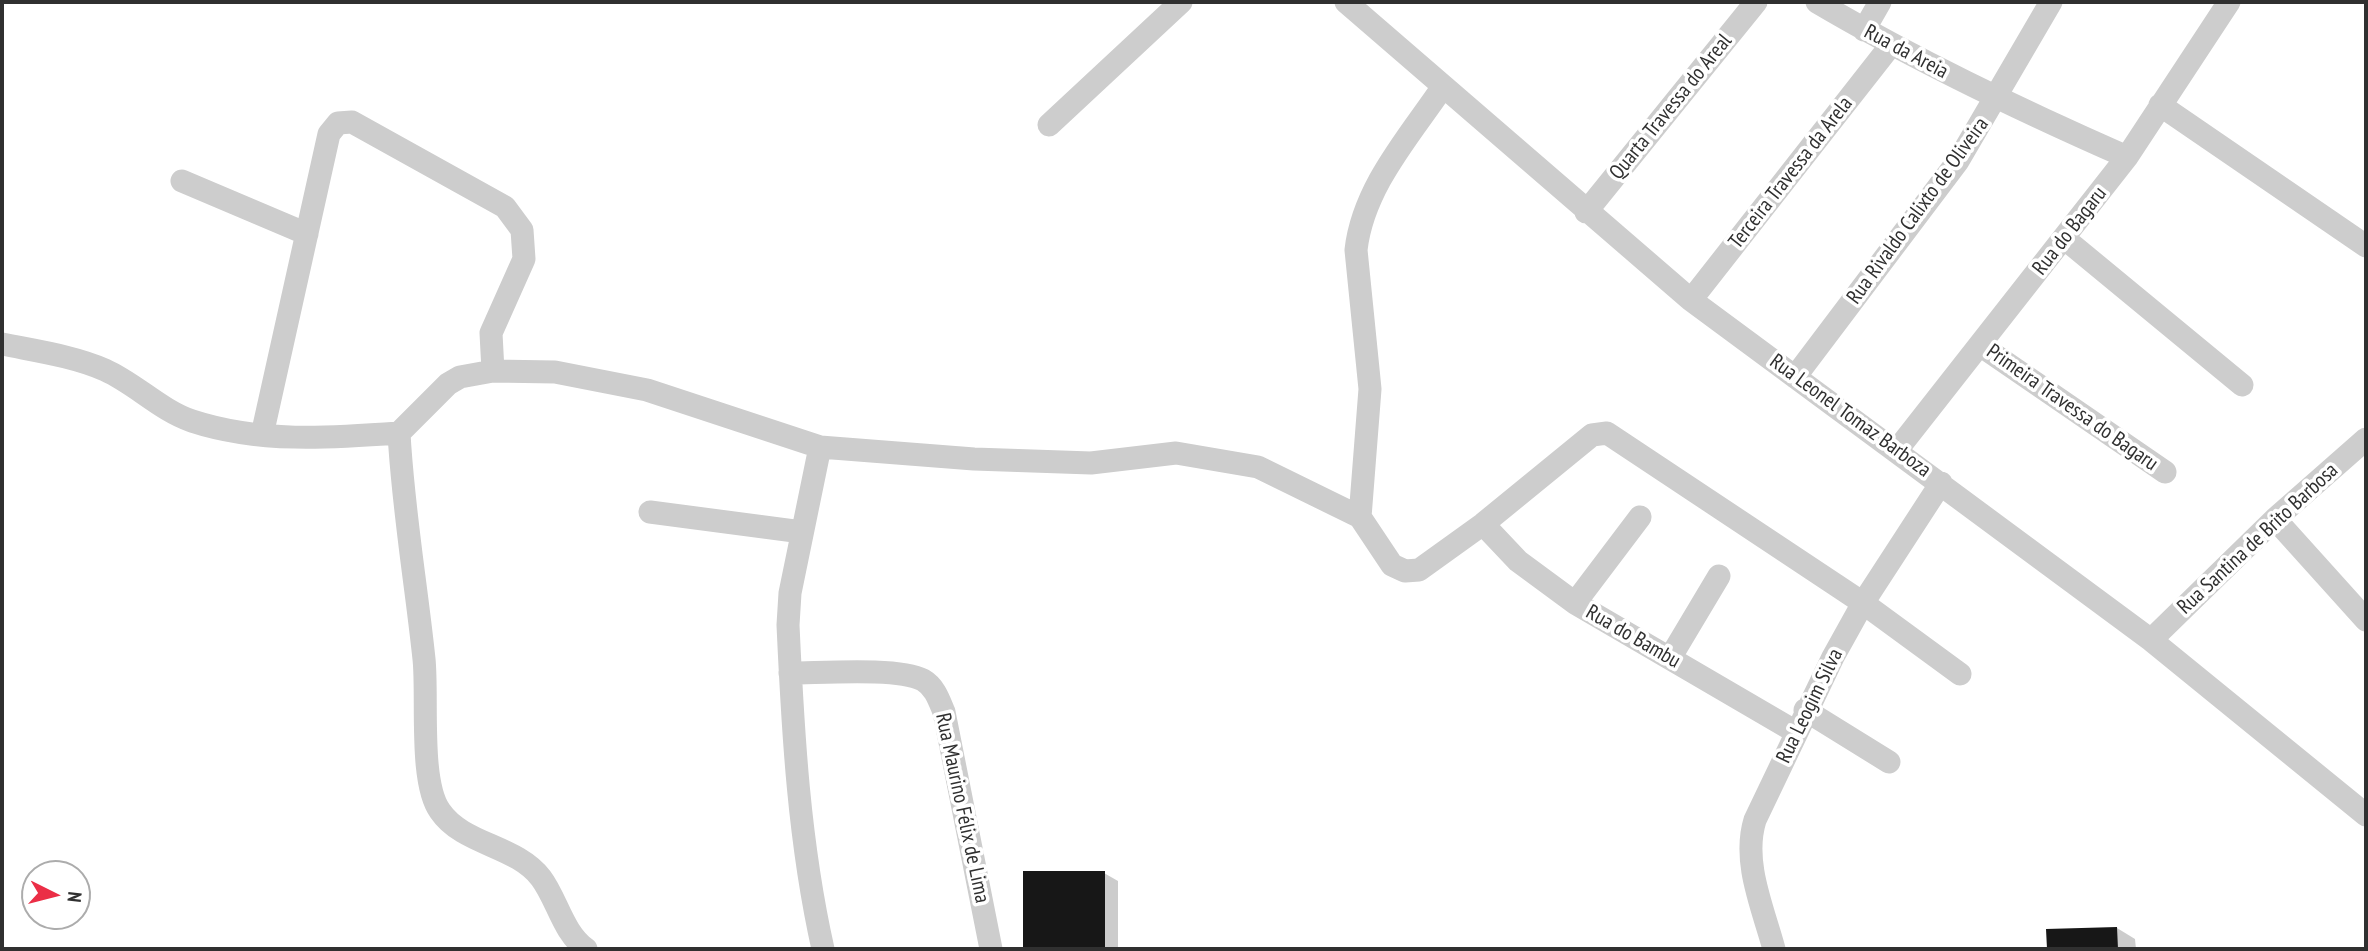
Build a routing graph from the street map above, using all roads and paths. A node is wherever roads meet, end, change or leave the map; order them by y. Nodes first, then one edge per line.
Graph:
1 (1181, 2) edge
2 (1346, 2) edge
3 (1756, 2) edge
4 (1817, 2) edge
5 (1880, 2) edge
6 (2052, 2) edge
7 (2229, 2) edge
8 (1864, 30) junction
9 (1891, 46) junction
10 (1442, 88) junction
11 (1996, 100) junction
12 (2160, 105) junction
13 (1049, 125) dead end
14 (2127, 157) junction
15 (181, 181) dead end
16 (1586, 212) junction
17 (307, 234) junction
18 (2065, 239) junction
19 (2366, 246) edge
20 (1691, 300) junction
21 (2, 344) edge
22 (1980, 345) junction
23 (493, 370) junction
24 (1795, 377) junction
25 (2242, 385) dead end
26 (399, 432) junction
27 (262, 435) junction
28 (2366, 439) edge
29 (820, 447) junction
30 (1898, 450) junction
31 (2165, 472) dead end
32 (1941, 483) junction
33 (650, 512) dead end
34 (1360, 517) junction
35 (1640, 517) dead end
36 (2275, 519) junction
37 (1483, 524) junction
38 (802, 532) junction
39 (1719, 576) dead end
40 (1575, 603) junction
41 (1863, 603) junction
42 (2366, 620) edge
43 (2151, 640) junction
44 (1670, 658) junction
45 (790, 673) junction
46 (1961, 674) dead end
47 (1805, 710) junction
48 (1796, 732) junction
49 (1889, 762) dead end
50 (2366, 815) edge
51 (586, 949) edge
52 (823, 949) edge
53 (991, 949) edge
54 (1774, 949) edge

1 - 13 street
2 - 10 street, Rua Leonel Tomaz Barboza
3 - 16 street, Quarta Travessa do Areal
4 - 8 street, Rua da Areia
5 - 8 street
6 - 11 street, Rua Rivaldo Calixto de Oliveira
7 - 12 street, Rua do Bagaru
8 - 9 street, Rua da Areia
9 - 11 street, Rua da Areia
9 - 20 street, Terceira Travessa da Arela
10 - 16 street, Rua Leonel Tomaz Barboza
10 - 34 street
11 - 14 street, Rua da Areia
11 - 24 street, Rua Rivaldo Calixto de Oliveira
12 - 14 street, Rua do Bagaru
12 - 19 street
14 - 18 street, Rua do Bagaru
15 - 17 street
16 - 20 street, Rua Leonel Tomaz Barboza
17 - 23 street
17 - 27 street
18 - 22 street, Rua do Bagaru
18 - 25 street
20 - 24 street, Rua Leonel Tomaz Barboza
21 - 27 street
22 - 30 street, Rua do Bagaru
22 - 31 street, Primeira Travessa do Bagaru
23 - 26 street
23 - 29 street
24 - 30 street, Rua Leonel Tomaz Barboza
26 - 27 street
26 - 51 street
28 - 36 street, Rua Santina de Brito Barbosa
29 - 34 street
29 - 38 street
30 - 32 street, Rua Leonel Tomaz Barboza
32 - 41 street, Rua Leogim Silva
32 - 43 street, Rua Leonel Tomaz Barboza
33 - 38 street
34 - 37 street
35 - 40 street
36 - 42 street
36 - 43 street, Rua Santina de Brito Barbosa
37 - 40 street, Rua do Bambu
37 - 41 street
38 - 45 street
39 - 44 street
40 - 44 street, Rua do Bambu
41 - 46 street
41 - 47 street, Rua Leogim Silva
43 - 50 street, Rua Leonel Tomaz Barboza
44 - 48 street, Rua do Bambu
45 - 52 street
45 - 53 street, Rua Maurino Félix de Lima
47 - 48 street, Rua Leogim Silva
47 - 49 street
48 - 54 street, Rua Leogim Silva

